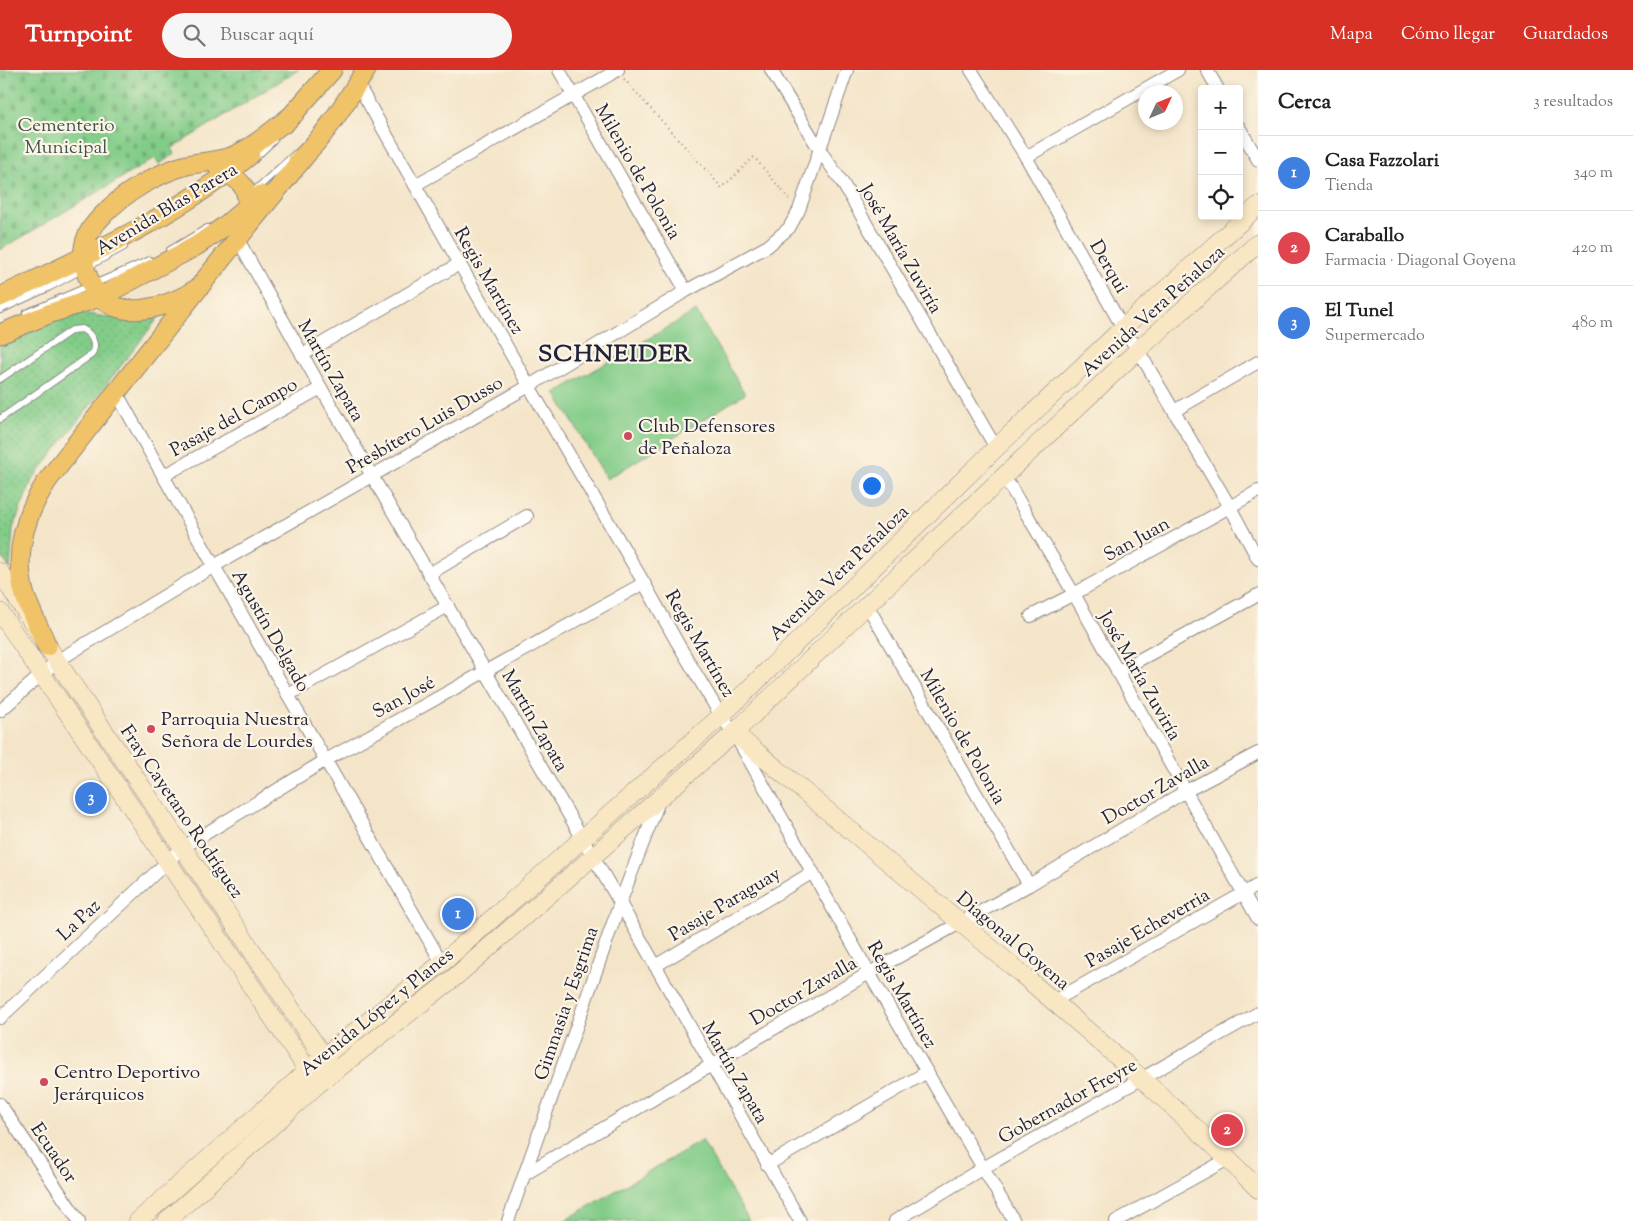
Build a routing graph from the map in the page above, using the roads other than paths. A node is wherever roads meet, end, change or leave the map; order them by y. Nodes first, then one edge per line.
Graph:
1 (332, 70) edge
2 (340, 70) edge
3 (559, 70) edge
4 (617, 70) edge
5 (771, 70) edge
6 (847, 70) edge
7 (971, 70) edge
8 (1178, 70) edge
9 (1207, 70) edge
10 (357, 77) edge
11 (1216, 85) edge
12 (574, 95) junction
13 (291, 121) junction
14 (1241, 130) edge
15 (282, 134) dead end
16 (819, 149) junction
17 (303, 151) junction
18 (1026, 157) junction
19 (1258, 160) edge
20 (200, 163) junction
21 (231, 174) junction
22 (415, 186) junction
23 (212, 193) dead end
24 (205, 198) dead end
25 (246, 201) junction
26 (1258, 206) edge
27 (214, 224) dead end
28 (146, 233) dead end
29 (237, 238) junction
30 (131, 242) dead end
31 (1258, 243) edge
32 (165, 252) dead end
33 (157, 257) dead end
34 (460, 264) junction
35 (90, 277) junction
36 (205, 282) junction
37 (686, 292) junction
38 (0, 297) edge
39 (0, 310) edge
40 (129, 310) junction
41 (51, 313) junction
42 (17, 318) dead end
43 (1123, 328) junction
44 (0, 334) edge
45 (1138, 350) junction
46 (302, 355) junction
47 (1258, 362) edge
48 (0, 379) edge
49 (529, 386) junction
50 (321, 388) junction
51 (116, 392) junction
52 (1174, 410) junction
53 (0, 419) edge
54 (996, 448) junction
55 (163, 476) junction
56 (372, 476) junction
57 (1004, 476) junction
58 (1258, 490) edge
59 (1230, 507) junction
60 (527, 516) dead end
61 (1258, 559) edge
62 (214, 566) junction
63 (0, 572) edge
64 (430, 574) junction
65 (644, 582) junction
66 (1074, 594) junction
67 (1258, 595) edge
68 (867, 605) junction
69 (448, 606) junction
70 (0, 612) edge
71 (1031, 616) dead end
72 (52, 653) junction
73 (486, 671) junction
74 (1117, 672) junction
75 (42, 673) junction
76 (288, 695) junction
77 (0, 711) edge
78 (721, 716) junction
79 (734, 733) junction
80 (1258, 753) edge
81 (326, 760) junction
82 (1186, 791) junction
83 (660, 798) junction
84 (582, 838) junction
85 (182, 848) junction
86 (593, 857) junction
87 (167, 861) junction
88 (813, 872) junction
89 (1028, 885) junction
90 (1258, 885) edge
91 (1243, 894) junction
92 (620, 903) junction
93 (1258, 920) edge
94 (960, 922) junction
95 (442, 962) junction
96 (655, 966) junction
97 (869, 973) junction
98 (1054, 1001) junction
99 (1258, 1013) edge
100 (0, 1018) edge
101 (323, 1057) junction
102 (711, 1065) junction
103 (308, 1070) junction
104 (333, 1072) junction
105 (927, 1072) junction
106 (1143, 1079) junction
107 (318, 1085) junction
108 (0, 1104) edge
109 (1228, 1159) junction
110 (767, 1165) junction
111 (983, 1168) junction
112 (525, 1174) junction
113 (1258, 1189) edge
114 (158, 1202) junction
115 (169, 1220) edge
116 (79, 1221) edge
117 (138, 1221) edge
118 (508, 1221) edge
119 (800, 1221) edge
120 (895, 1221) edge
121 (1014, 1221) edge
122 (1116, 1221) edge

1 - 13 main road, Avenida Blas Parera
2 - 13 lane
3 - 12 street, Milenio de Polonia
4 - 12 street
5 - 16 street, José María Zuviría
6 - 16 street, Presbítero Luis Dusso
7 - 18 street, Derqui
8 - 18 street
9 - 11 street
10 - 17 main road, Avenida Blas Parera
10 - 22 street, Regis Martínez
12 - 22 street
12 - 37 street, Milenio de Polonia
13 - 20 main road
13 - 21 main road, Avenida Blas Parera
14 - 19 street
15 - 21 lane
16 - 37 street, Presbítero Luis Dusso
16 - 54 street, José María Zuviría
17 - 25 main road, Avenida Blas Parera
17 - 29 main road
18 - 43 street, Derqui
20 - 21 main road
20 - 35 main road
21 - 23 lane
21 - 25 main road
21 - 35 main road, Avenida Blas Parera
22 - 34 street, Regis Martínez
24 - 28 lane
25 - 29 main road
25 - 35 main road, Avenida Blas Parera
26 - 43 main road, Avenida Vera Peñaloza
27 - 32 lane
29 - 36 main road
29 - 46 street, Martín Zapata
30 - 35 lane
31 - 45 main road, Avenida Vera Peñaloza
33 - 35 lane
34 - 46 street, Pasaje del Campo
34 - 49 street, Regis Martínez
35 - 38 main road, Avenida Blas Parera
35 - 39 lane
35 - 40 main road
35 - 41 main road, Avenida Blas Parera
35 - 42 lane
36 - 40 main road
36 - 51 main road
37 - 49 street, Presbítero Luis Dusso
40 - 41 main road
41 - 44 main road, Avenida Blas Parera
43 - 45 street, Derqui
43 - 54 main road, Avenida Vera Peñaloza
45 - 52 street, Derqui
45 - 57 main road, Avenida Vera Peñaloza
46 - 50 street, Martín Zapata
47 - 52 street
48 - 53 lane
49 - 56 street, Presbítero Luis Dusso
49 - 65 street, Regis Martínez
50 - 55 street, Pasaje del Campo
50 - 56 street, Martín Zapata
51 - 55 street, Agustín Delgado
51 - 72 main road
52 - 59 street, Derqui
54 - 78 main road, Avenida Vera Peñaloza
55 - 62 street, Agustín Delgado
56 - 62 street, Presbítero Luis Dusso
56 - 64 street, Martín Zapata
57 - 66 street, José María Zuviría
57 - 68 main road, Avenida Vera Peñaloza
58 - 59 street, San Juan
59 - 61 street, Derqui
59 - 66 street, San Juan
60 - 64 street
62 - 72 street, Presbítero Luis Dusso
62 - 76 street, Agustín Delgado
63 - 72 main road, Fray Cayetano Rodríguez
64 - 69 street, Martín Zapata
65 - 73 street, San José
65 - 78 street, Regis Martínez
66 - 71 street, San Juan
66 - 74 street, José María Zuviría
67 - 74 street
68 - 79 main road, Avenida Vera Peñaloza
68 - 89 street, Milenio de Polonia
69 - 73 street, Martín Zapata
69 - 76 street
70 - 75 main road
72 - 75 street, Presbítero Luis Dusso
72 - 85 main road, Fray Cayetano Rodríguez
73 - 81 street, San José
73 - 84 street, Martín Zapata
74 - 82 street, José María Zuviría
75 - 77 street, Presbítero Luis Dusso
75 - 87 main road
76 - 81 street, Agustín Delgado
78 - 79 street, Regis Martínez
78 - 84 main road, Avenida Vera Peñaloza
79 - 83 main road, Avenida Vera Peñaloza
79 - 88 street, Regis Martínez
79 - 94 main road, Diagonal Goyena
80 - 82 street, Doctor Zavalla
81 - 85 street, San José
81 - 95 street, Agustín Delgado
82 - 89 street, Doctor Zavalla
82 - 91 street, José María Zuviría
83 - 86 main road, Avenida López y Planes
83 - 92 street, Gimnasia y Esgrima
84 - 86 street, Martín Zapata
84 - 95 main road, Avenida Vera Peñaloza
85 - 87 street, La Paz
85 - 101 main road, Fray Cayetano Rodríguez
86 - 92 street, Martín Zapata
86 - 104 main road, Avenida López y Planes
87 - 100 street, La Paz
87 - 103 main road
88 - 96 street, Pasaje Paraguay
88 - 97 street, Regis Martínez
89 - 94 street, Doctor Zavalla
90 - 91 street, Pasaje Echeverria
91 - 93 street, José María Zuviría
91 - 98 street, Pasaje Echeverria
92 - 96 street, Martín Zapata
92 - 112 street, Gimnasia y Esgrima
94 - 97 street, Doctor Zavalla
94 - 98 main road, Diagonal Goyena
95 - 101 main road, Avenida López y Planes
96 - 102 street, Martín Zapata
97 - 102 street, Doctor Zavalla
97 - 105 street, Regis Martínez
98 - 106 main road, Diagonal Goyena
99 - 106 street, Gobernador Freyre
101 - 103 main road, Avenida López y Planes
101 - 104 main road, Fray Cayetano Rodríguez
102 - 110 street, Martín Zapata
102 - 112 street, Doctor Zavalla
103 - 107 main road
103 - 114 main road, Avenida López y Planes
104 - 107 main road, Avenida López y Planes
105 - 110 street
105 - 111 street, Regis Martínez
106 - 109 main road, Diagonal Goyena
106 - 111 street, Gobernador Freyre
107 - 115 main road, Avenida López y Planes
108 - 116 street, Ecuador
109 - 113 main road, Diagonal Goyena
109 - 122 street
110 - 119 street, Martín Zapata
111 - 120 street, Gobernador Freyre
111 - 121 street, Regis Martínez
112 - 118 street, Gimnasia y Esgrima
114 - 115 street
114 - 117 main road, Avenida López y Planes

